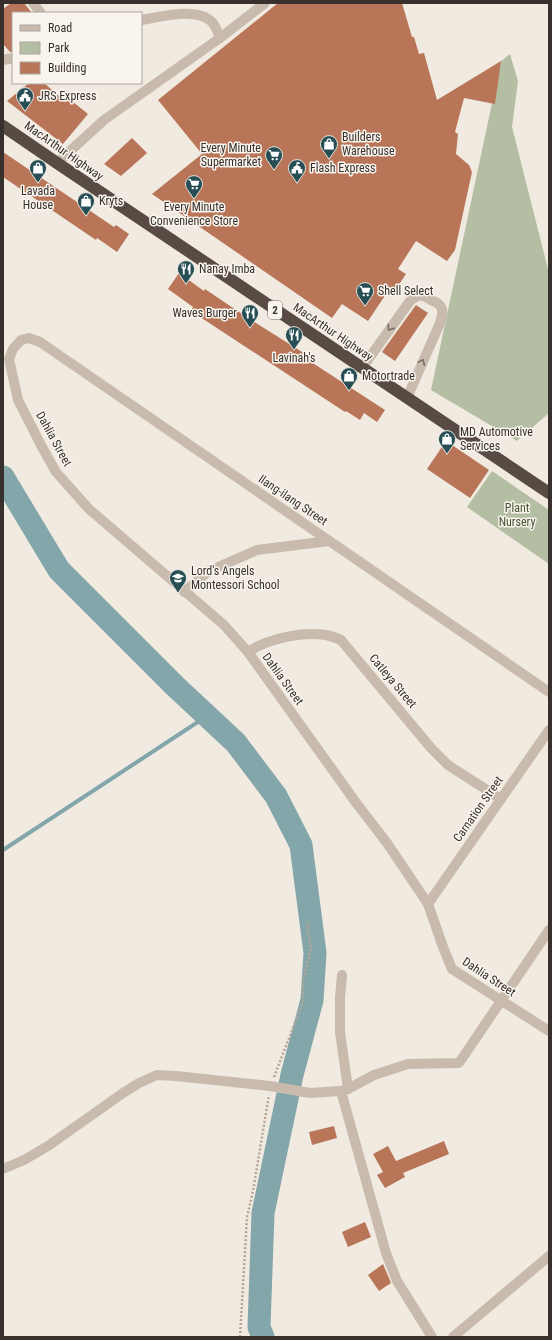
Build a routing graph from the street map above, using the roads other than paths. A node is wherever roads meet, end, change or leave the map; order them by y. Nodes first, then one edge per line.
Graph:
1 (33, 3) edge
2 (265, 3) edge
3 (40, 12) edge
4 (142, 20) edge
5 (220, 38) junction
6 (3, 126) edge
7 (56, 163) junction
8 (21, 340) joint
9 (362, 368) junction
10 (406, 398) junction
11 (549, 493) edge
12 (329, 540) junction
13 (184, 592) junction
14 (248, 652) junction
15 (549, 692) edge
16 (549, 730) edge
17 (501, 799) junction
18 (428, 904) junction
19 (549, 930) edge
20 (342, 975) dead end
21 (501, 1000) junction
22 (549, 1031) edge
23 (344, 1090) junction
24 (3, 1169) edge
25 (549, 1256) edge
26 (432, 1337) edge
27 (453, 1337) edge

1 - 3 street
2 - 5 street
4 - 5 street
5 - 7 street
6 - 7 highway, MacArthur Highway / 2
7 - 9 highway, MacArthur Highway / 2
8 - 12 street, Ilang-ilang Street
8 - 13 street, Dahlia Street
9 - 10 highway, MacArthur Highway / 2
10 -> 9 street
10 - 11 highway, MacArthur Highway / 2
12 - 13 street
12 - 15 street, Ilang-ilang Street
13 - 14 street, Dahlia Street
14 - 17 street, Catleya Street
14 - 18 street, Dahlia Street
16 - 17 street, Carnation Street
17 - 18 street, Carnation Street
18 - 21 street, Dahlia Street
19 - 21 street
20 - 23 street
21 - 22 street, Dahlia Street
21 - 23 street
23 - 24 street
23 - 26 street
25 - 27 street

